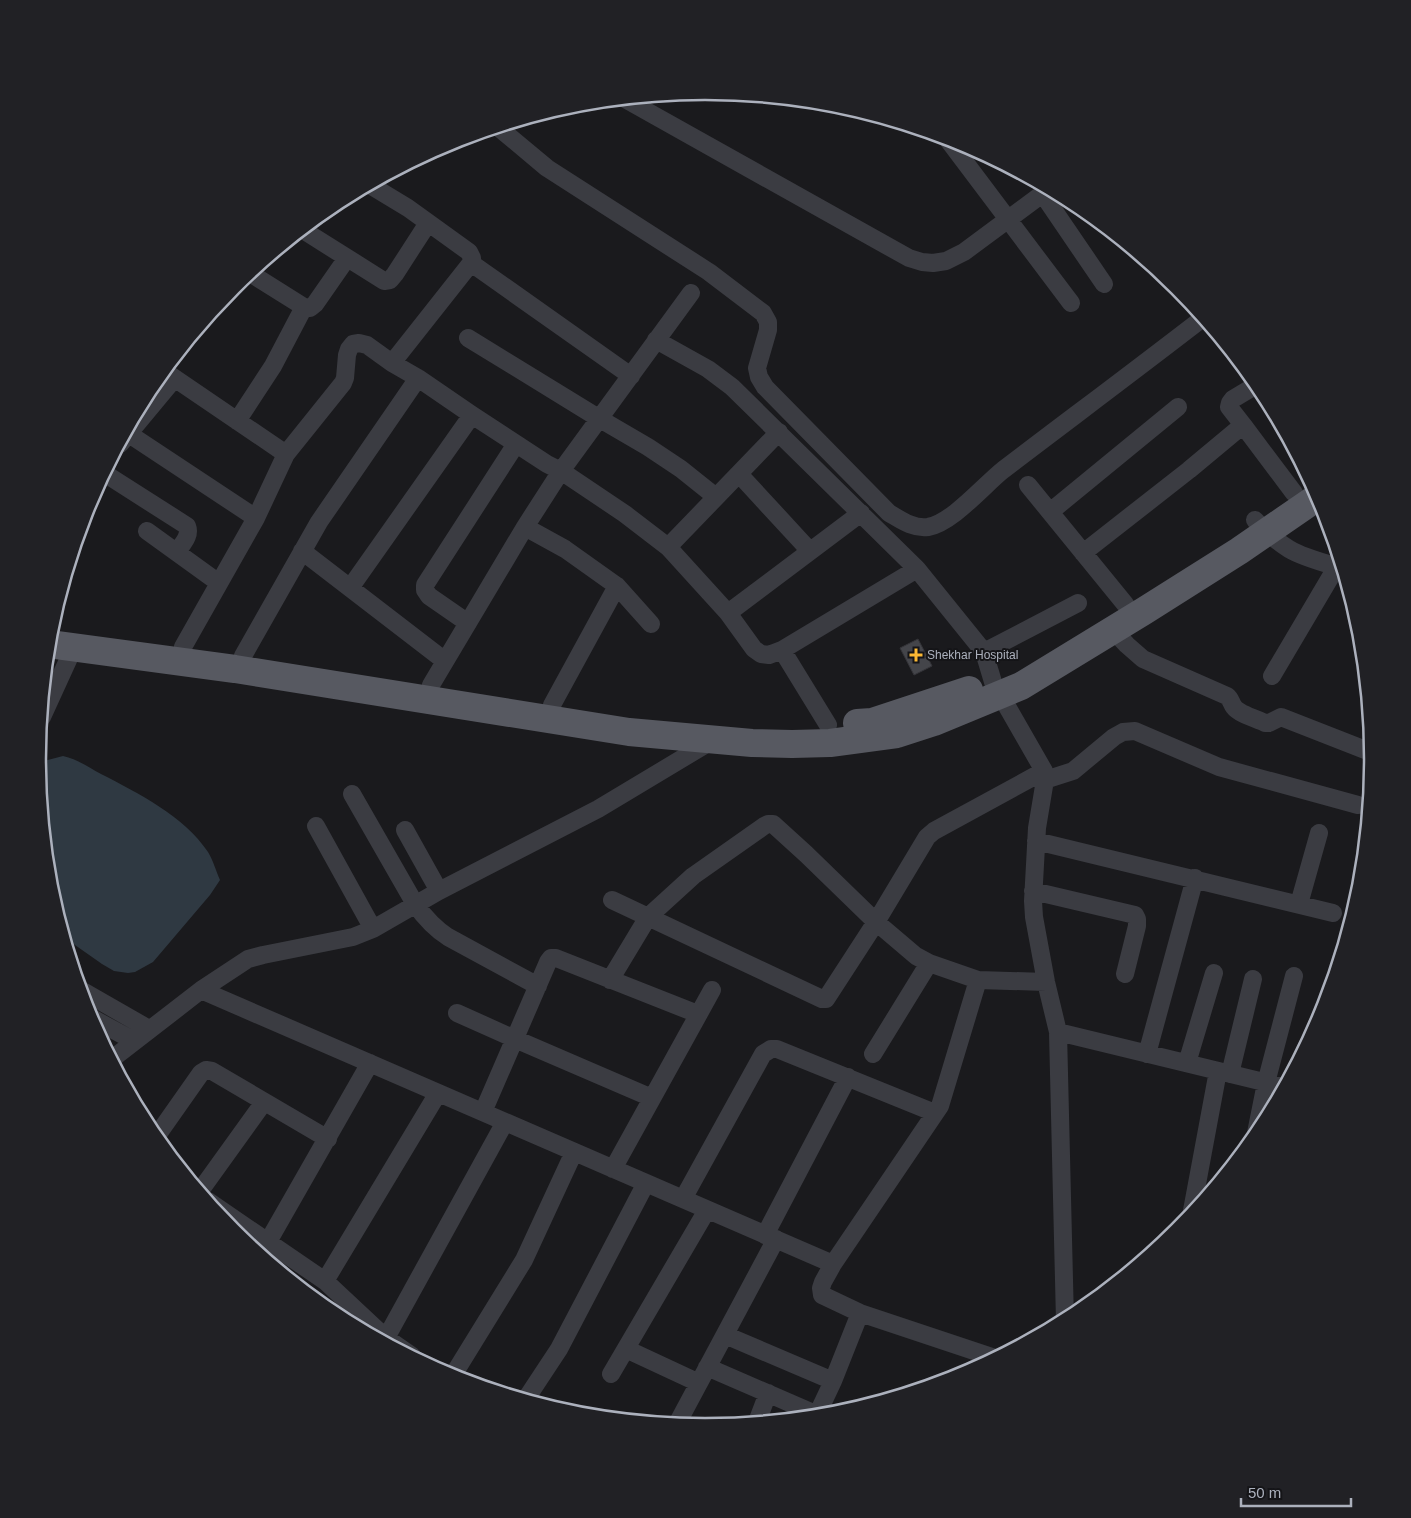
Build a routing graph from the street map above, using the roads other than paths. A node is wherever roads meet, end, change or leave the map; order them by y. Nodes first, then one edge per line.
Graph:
1 (633, 104) edge
2 (504, 132) edge
3 (955, 149) edge
4 (376, 188) edge
5 (1043, 193) edge
6 (1048, 196) edge
7 (1008, 219) junction
8 (428, 223) junction
9 (308, 233) edge
10 (347, 258) junction
11 (471, 263) junction
12 (256, 277) edge
13 (1104, 284) dead end
14 (691, 293) dead end
15 (1071, 303) dead end
16 (304, 307) junction
17 (1199, 321) edge
18 (468, 338) dead end
19 (656, 340) junction
20 (392, 363) junction
21 (169, 375) edge
22 (631, 376) junction
23 (418, 378) junction
24 (1251, 388) edge
25 (1178, 407) dead end
26 (472, 416) junction
27 (600, 419) junction
28 (236, 421) junction
29 (1243, 425) junction
30 (778, 432) junction
31 (128, 441) edge
32 (516, 444) junction
33 (286, 454) junction
34 (562, 471) junction
35 (739, 474) junction
36 (110, 477) edge
37 (1028, 485) dead end
38 (1307, 489) edge
39 (1308, 490) edge
40 (716, 497) junction
41 (861, 512) junction
42 (1050, 512) junction
43 (256, 518) junction
44 (1260, 526) junction
45 (526, 528) junction
46 (147, 531) dead end
47 (668, 547) junction
48 (302, 550) junction
49 (810, 551) junction
50 (177, 552) junction
51 (1083, 554) junction
52 (1335, 566) edge
53 (917, 569) junction
54 (1337, 572) edge
55 (219, 583) junction
56 (617, 586) junction
57 (350, 588) junction
58 (1078, 603) dead end
59 (728, 613) junction
60 (1124, 617) junction
61 (468, 623) junction
62 (651, 624) dead end
63 (59, 629) edge
64 (61, 646) edge
65 (183, 647) junction
66 (782, 650) junction
67 (984, 652) junction
68 (243, 656) junction
69 (445, 661) junction
70 (1272, 676) dead end
71 (51, 683) edge
72 (431, 685) junction
73 (997, 688) junction
74 (552, 705) junction
75 (828, 725) junction
76 (713, 740) junction
77 (1365, 750) edge
78 (1045, 776) junction
79 (352, 794) dead end
80 (1358, 805) dead end
81 (316, 826) dead end
82 (405, 830) dead end
83 (1318, 833) dead end
84 (1036, 841) junction
85 (1195, 878) junction
86 (439, 891) junction
87 (1033, 891) junction
88 (612, 900) dead end
89 (415, 904) junction
90 (1299, 904) junction
91 (1334, 913) dead end
92 (648, 917) junction
93 (876, 922) junction
94 (373, 929) junction
95 (929, 964) junction
96 (1214, 972) dead end
97 (1125, 974) dead end
98 (1294, 976) dead end
99 (1253, 979) dead end
100 (610, 980) junction
101 (978, 980) junction
102 (1046, 982) junction
103 (538, 986) junction
104 (201, 990) junction
105 (712, 990) dead end
106 (90, 995) edge
107 (457, 1013) dead end
108 (698, 1014) junction
109 (102, 1023) edge
110 (149, 1029) junction
111 (1058, 1032) junction
112 (515, 1040) junction
113 (134, 1041) junction
114 (873, 1054) dead end
115 (1147, 1054) junction
116 (116, 1055) edge
117 (370, 1064) junction
118 (1187, 1064) junction
119 (1224, 1073) junction
120 (848, 1077) junction
121 (1266, 1083) junction
122 (1278, 1086) edge
123 (438, 1093) junction
124 (652, 1098) junction
125 (264, 1102) junction
126 (483, 1112) junction
127 (935, 1113) junction
128 (1259, 1116) edge
129 (505, 1122) junction
130 (161, 1130) edge
131 (328, 1139) junction
132 (574, 1152) junction
133 (613, 1169) junction
134 (646, 1183) junction
135 (204, 1186) edge
136 (683, 1199) junction
137 (1194, 1201) edge
138 (707, 1210) junction
139 (770, 1237) junction
140 (253, 1238) edge
141 (265, 1248) edge
142 (833, 1264) junction
143 (325, 1281) junction
144 (1065, 1311) edge
145 (860, 1313) junction
146 (379, 1332) edge
147 (725, 1335) junction
148 (387, 1336) edge
149 (626, 1349) junction
150 (979, 1358) edge
151 (707, 1367) junction
152 (457, 1369) edge
153 (611, 1374) dead end
154 (833, 1381) junction
155 (699, 1383) junction
156 (768, 1393) junction
157 (529, 1394) edge
158 (822, 1408) edge
159 (808, 1410) edge
160 (759, 1416) edge
161 (681, 1417) edge

1 - 7 street
2 - 17 street
3 - 7 street
4 - 8 street
5 - 7 street
6 - 13 street
7 - 15 street
8 - 10 street
8 - 11 street
9 - 10 street
10 - 16 street
11 - 20 street
11 - 22 street
12 - 16 street
14 - 19 street
16 - 28 street
18 - 27 street
19 - 22 street
19 - 30 street
20 - 23 street
20 - 33 street
21 - 28 street
22 - 27 street
23 - 26 street
23 - 48 street
24 - 29 street
25 - 42 street
26 - 32 street
26 - 57 street
27 - 34 street
27 - 40 street
28 - 33 street
29 - 38 street
29 - 51 street
30 - 35 street
30 - 41 street
31 - 43 street
32 - 34 street
32 - 61 street
33 - 43 street
34 - 45 street
34 - 47 street
35 - 40 street
35 - 49 street
36 - 50 street
37 - 42 street
39 - 44 main road
40 - 47 street
41 - 49 street
41 - 53 street
42 - 51 street
43 - 55 street
44 - 52 street
44 - 60 main road
45 - 56 street
45 - 61 street
46 - 50 street
47 - 59 street
48 - 57 street
48 - 68 street
49 - 59 street
50 - 55 street
51 - 60 street
53 - 66 street
53 - 67 street
54 - 70 street
55 - 65 street
56 - 62 street
56 - 74 street
57 - 69 street
58 - 67 street
59 - 66 street
60 - 73 main road
60 - 77 street
61 - 69 street
63 - 65 main road
64 - 71 street
64 - 76 main road
65 - 68 main road
66 - 75 street
67 - 73 street
68 - 72 main road
69 - 72 street
72 - 74 main road
73 - 75 main road
73 - 76 main road
73 - 78 street
74 - 75 main road
76 - 86 street
78 - 80 street
78 - 84 street
78 - 93 street
79 - 89 street
81 - 94 street
82 - 86 street
83 - 90 street
84 - 85 street
84 - 87 street
85 - 90 street
85 - 115 street
86 - 89 street
87 - 97 street
87 - 102 street
88 - 92 street
89 - 94 street
89 - 103 street
90 - 91 street
92 - 93 street
92 - 93 street
92 - 100 street
93 - 95 street
94 - 104 street
95 - 101 street
95 - 114 street
96 - 118 street
98 - 121 street
99 - 119 street
100 - 103 street
100 - 108 street
101 - 102 street
101 - 127 street
102 - 111 street
103 - 112 street
104 - 110 street
104 - 117 street
105 - 108 street
106 - 110 street
107 - 112 street
108 - 124 street
109 - 113 street
110 - 113 street
111 - 115 street
111 - 144 street
112 - 124 street
112 - 126 street
113 - 116 street
115 - 118 street
117 - 123 street
117 - 131 street
118 - 119 street
119 - 121 street
119 - 137 street
120 - 127 street
120 - 136 street
120 - 139 street
121 - 122 street
121 - 128 street
123 - 126 street
123 - 143 street
124 - 133 street
125 - 130 street
125 - 131 street
125 - 135 street
126 - 129 street
127 - 142 street
129 - 132 street
129 - 148 street
131 - 141 street
132 - 133 street
132 - 152 street
133 - 134 street
134 - 136 street
134 - 157 street
136 - 138 street
138 - 139 street
138 - 149 street
139 - 142 street
139 - 147 street
140 - 141 street
141 - 143 street
142 - 145 street
143 - 146 street
145 - 150 street
145 - 154 street
147 - 151 street
147 - 154 street
149 - 153 street
149 - 155 street
151 - 155 street
151 - 156 street
154 - 158 street
155 - 161 street
156 - 159 street
156 - 160 street

